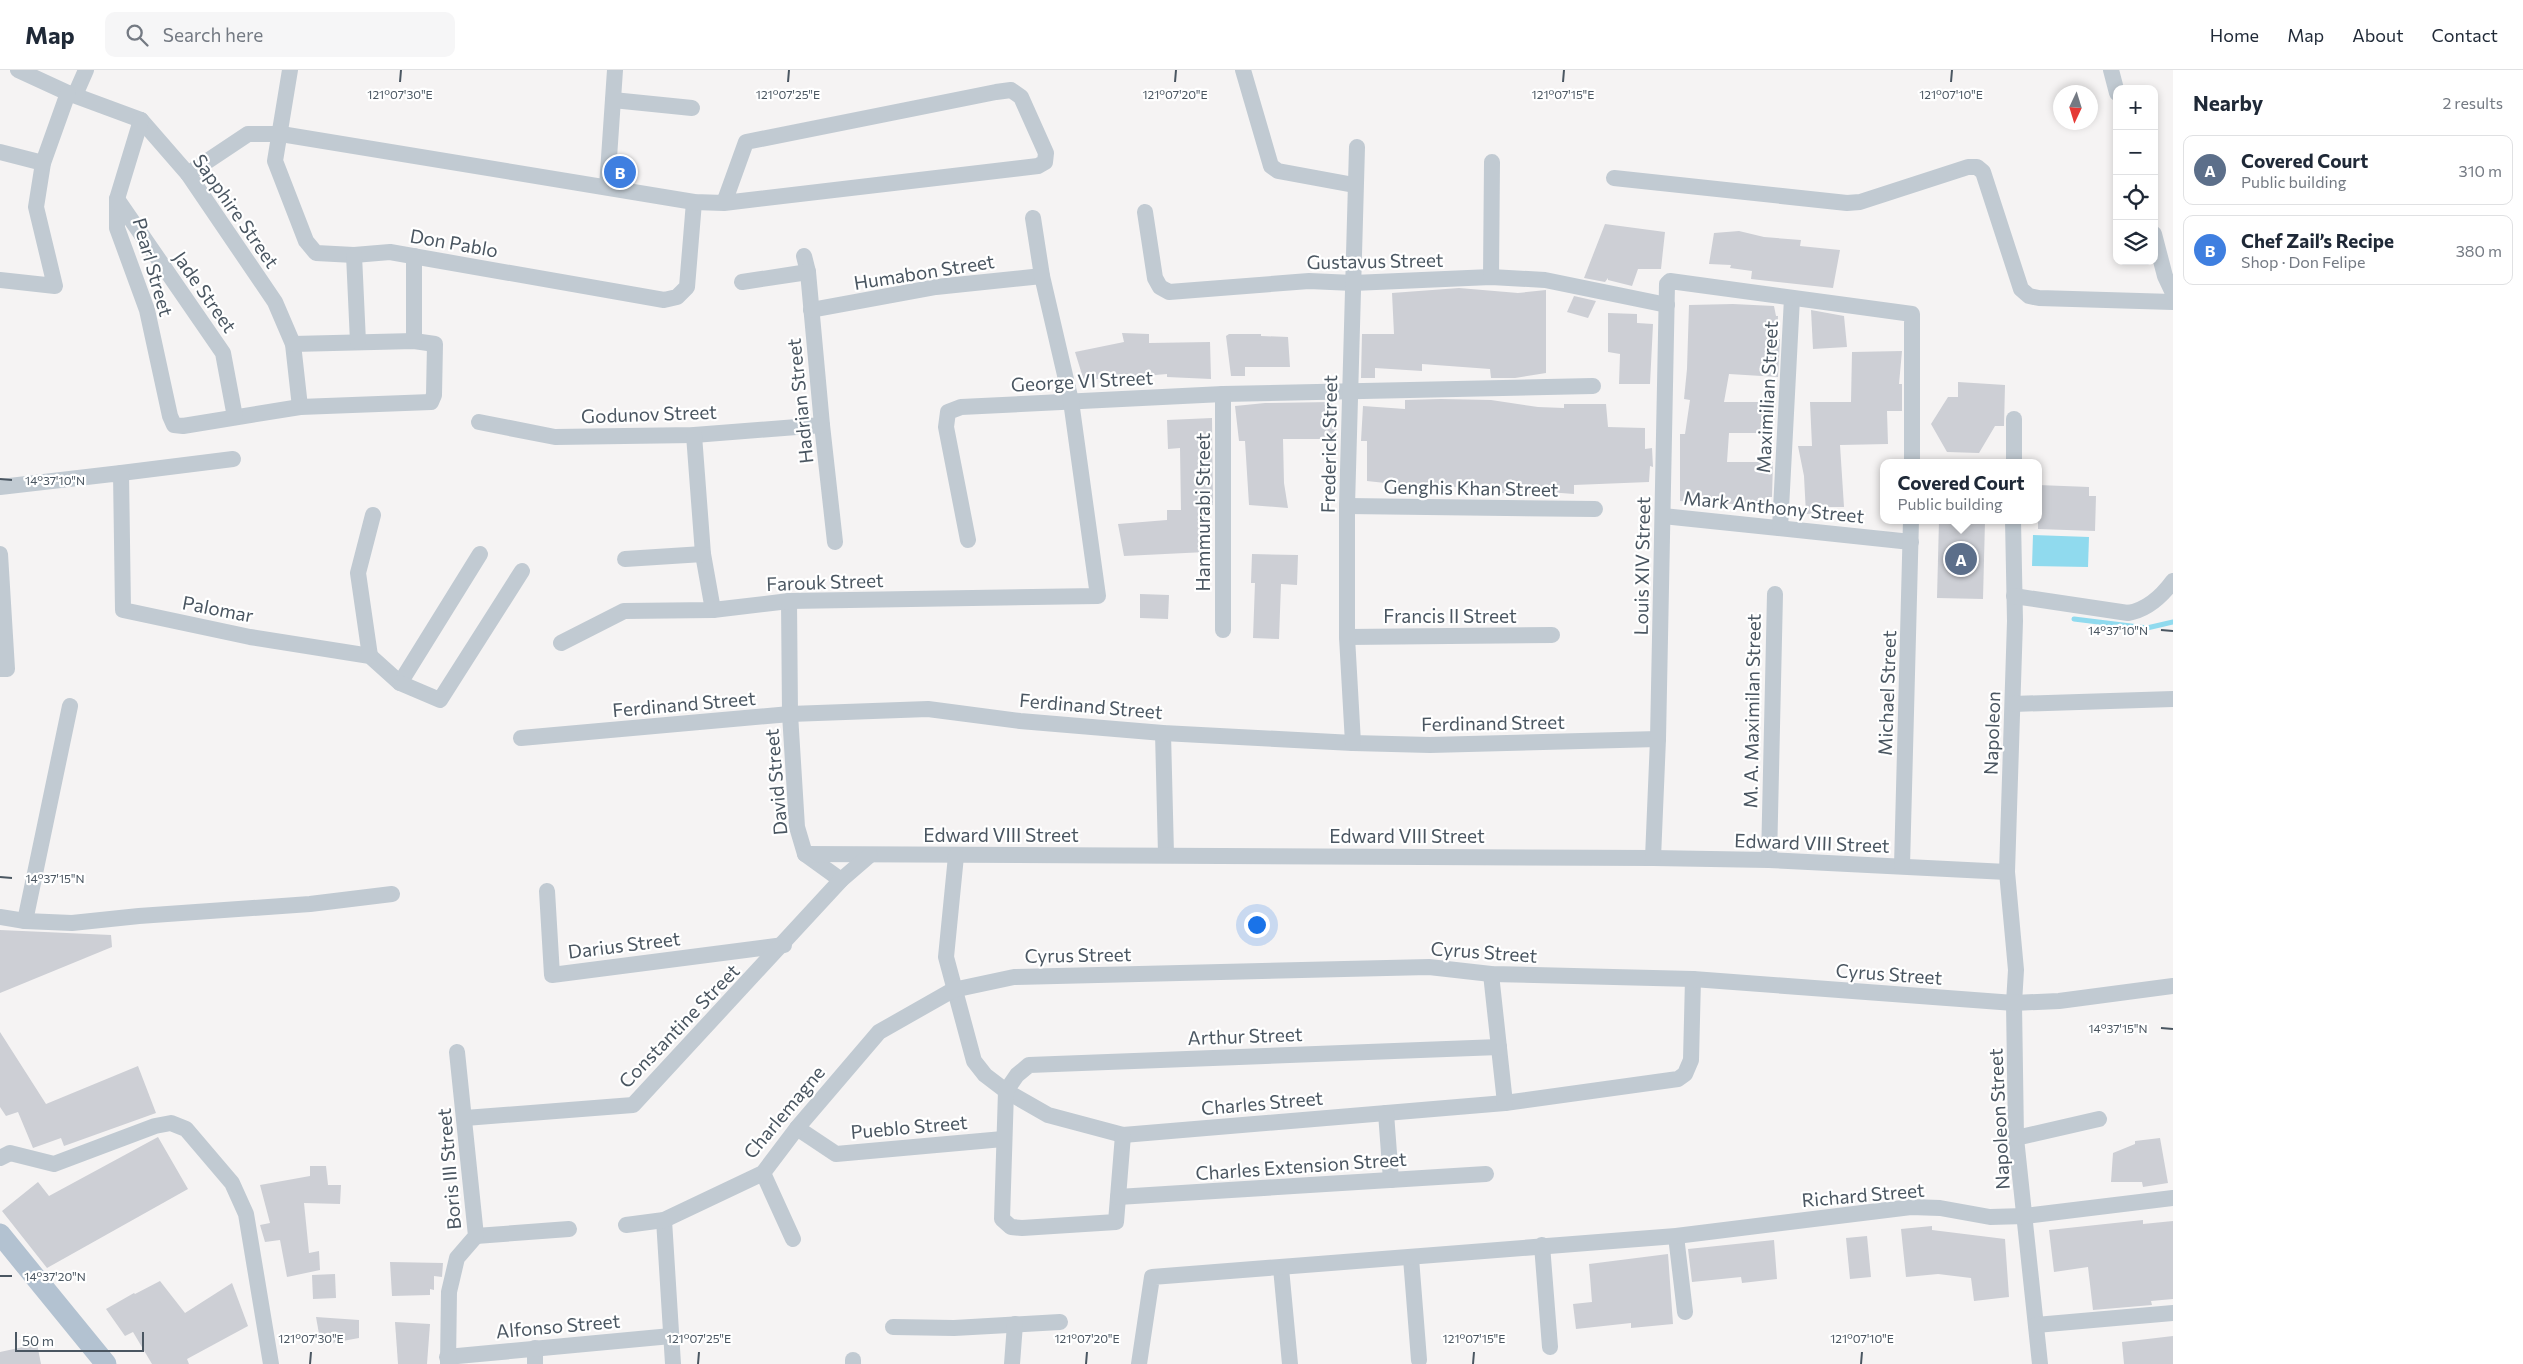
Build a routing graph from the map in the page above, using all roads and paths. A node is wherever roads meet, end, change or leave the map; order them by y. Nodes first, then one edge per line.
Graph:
1 (18, 70) edge
2 (86, 70) edge
3 (290, 70) edge
4 (615, 70) edge
5 (1243, 70) edge
6 (2110, 70) edge
7 (2115, 85) edge
8 (72, 94) junction
9 (613, 100) junction
10 (692, 108) dead end
11 (141, 120) junction
12 (281, 134) junction
13 (1357, 147) dead end
14 (0, 152) edge
15 (1492, 162) dead end
16 (43, 163) junction
17 (188, 174) junction
18 (1614, 178) dead end
19 (1354, 185) junction
20 (607, 187) junction
21 (117, 199) junction
22 (694, 202) junction
23 (724, 203) junction
24 (1145, 212) dead end
25 (1033, 218) dead end
26 (2158, 249) edge
27 (354, 255) junction
28 (414, 256) junction
29 (1042, 276) junction
30 (1491, 277) junction
31 (0, 280) edge
32 (742, 282) dead end
33 (1353, 283) junction
34 (2173, 294) edge
35 (1792, 298) junction
36 (2173, 302) edge
37 (1667, 305) junction
38 (812, 310) junction
39 (414, 341) junction
40 (358, 342) junction
41 (293, 344) junction
42 (1593, 386) dead end
43 (1350, 392) junction
44 (1223, 394) junction
45 (1071, 401) junction
46 (300, 407) junction
47 (234, 417) junction
48 (2014, 419) dead end
49 (479, 422) dead end
50 (822, 425) junction
51 (694, 435) junction
52 (233, 459) dead end
53 (1912, 459) edge
54 (2014, 459) edge
55 (121, 473) junction
56 (0, 486) edge
57 (1347, 506) junction
58 (1595, 509) dead end
59 (373, 515) dead end
60 (1663, 516) junction
61 (1911, 524) edge
62 (2013, 524) edge
63 (1780, 528) junction
64 (968, 540) dead end
65 (836, 542) dead end
66 (1911, 542) junction
67 (0, 554) edge
68 (480, 554) dead end
69 (703, 554) junction
70 (625, 559) dead end
71 (522, 571) dead end
72 (2173, 581) edge
73 (1775, 594) dead end
74 (2014, 596) junction
75 (789, 601) junction
76 (714, 610) junction
77 (1223, 630) dead end
78 (1552, 635) dead end
79 (1347, 637) junction
80 (561, 643) dead end
81 (370, 656) junction
82 (0, 669) edge
83 (400, 683) junction
84 (2173, 699) edge
85 (2013, 704) junction
86 (70, 706) dead end
87 (790, 714) junction
88 (1163, 733) junction
89 (521, 738) dead end
90 (1658, 739) junction
91 (1353, 743) junction
92 (806, 854) junction
93 (1166, 854) junction
94 (870, 855) junction
95 (956, 856) junction
96 (1653, 858) junction
97 (1769, 860) junction
98 (1902, 866) junction
99 (2007, 872) junction
100 (841, 880) junction
101 (547, 891) dead end
102 (392, 894) dead end
103 (0, 917) edge
104 (25, 921) junction
105 (784, 945) junction
106 (1491, 974) junction
107 (1693, 979) junction
108 (2173, 986) edge
109 (953, 990) junction
110 (2014, 1003) junction
111 (1499, 1047) junction
112 (457, 1052) dead end
113 (1006, 1092) junction
114 (1505, 1103) junction
115 (1386, 1113) junction
116 (465, 1118) junction
117 (2099, 1119) dead end
118 (797, 1128) junction
119 (1123, 1135) junction
120 (2016, 1138) junction
121 (1003, 1140) junction
122 (0, 1158) edge
123 (762, 1173) junction
124 (1486, 1174) dead end
125 (1391, 1180) junction
126 (1118, 1197) junction
127 (2173, 1198) edge
128 (2025, 1216) junction
129 (664, 1220) junction
130 (626, 1226) dead end
131 (569, 1229) dead end
132 (0, 1234) edge
133 (476, 1236) junction
134 (1676, 1236) junction
135 (792, 1239) dead end
136 (1542, 1245) junction
137 (1411, 1258) junction
138 (1281, 1268) junction
139 (1684, 1312) dead end
140 (2173, 1312) edge
141 (1060, 1322) dead end
142 (1015, 1324) junction
143 (2036, 1325) junction
144 (893, 1327) dead end
145 (671, 1336) junction
146 (1550, 1347) dead end
147 (535, 1348) junction
148 (448, 1360) edge
149 (1419, 1360) dead end
150 (106, 1364) edge
151 (270, 1364) edge
152 (535, 1364) edge
153 (673, 1364) edge
154 (1012, 1364) edge
155 (1139, 1364) edge
156 (1290, 1364) edge
157 (2040, 1364) edge

1 - 8 street, Sapphire Street
2 - 8 street
3 - 12 street, Don Pablo
4 - 9 street
5 - 19 street
6 - 7 street
8 - 11 street, Sapphire Street
8 - 16 street
9 - 10 street
9 - 20 street
11 - 17 street, Sapphire Street
11 - 21 street, Pearl Street
12 - 17 street
12 - 20 street
12 - 27 street, Don Pablo
13 - 19 street, Frederick Street
14 - 16 street
15 - 30 street
16 - 31 street
17 - 41 street, Sapphire Street
18 - 36 street
19 - 33 street, Frederick Street
20 - 22 street
21 - 47 street, Jade Street
21 - 47 street, Pearl Street
22 - 23 street
22 - 28 street, Don Pablo
23 - 23 street
24 - 33 street, Gustavus Street
25 - 29 street
26 - 34 street
27 - 28 street, Don Pablo
27 - 40 street
28 - 39 street
29 - 38 street, Humabon Street
29 - 45 street
30 - 33 street, Gustavus Street
30 - 37 street, Gustavus Street
32 - 38 street, Hadrian Street
33 - 43 street, Frederick Street
35 - 37 street, Louis XIV Street
35 - 53 street
35 - 63 street, Maximilian Street
37 - 60 street, Louis XIV Street
38 - 50 street, Hadrian Street
39 - 40 street
39 - 46 street
40 - 41 street
41 - 46 street, Sapphire Street
42 - 43 street, George VI Street
43 - 44 street, George VI Street
43 - 57 street, Frederick Street
44 - 45 street, George VI Street
44 - 77 street, Hammurabi Street
45 - 64 street, George VI Street
45 - 75 street, Farouk Street
46 - 47 street
48 - 54 street
49 - 51 street, Godunov Street
50 - 51 street, Godunov Street
50 - 65 street, Hadrian Street
51 - 69 street
52 - 55 street
55 - 56 street
55 - 81 street, Palomar
57 - 58 street, Genghis Khan Street
57 - 79 street, Frederick Street
59 - 81 street
60 - 63 street, Mark Anthony Street
60 - 90 street, Louis XIV Street
61 - 66 street, Michael Street
62 - 74 street, Napoleon
63 - 66 street, Mark Anthony Street
66 - 98 street, Michael Street
67 - 82 street
68 - 83 street
69 - 70 street
69 - 76 street
71 - 83 street
72 - 74 street
73 - 97 street, M. A. Maximilan Street
74 - 85 street, Napoleon
75 - 76 street, Farouk Street
75 - 87 street, David Street
76 - 80 street, Farouk Street
78 - 79 street, Francis II Street
79 - 91 street, Frederick Street
81 - 83 street
84 - 85 street
85 - 99 street, Napoleon
86 - 104 street
87 - 88 street, Ferdinand Street
87 - 89 street, Ferdinand Street
87 - 92 street, David Street
88 - 91 street, Ferdinand Street
88 - 93 street
90 - 91 street, Ferdinand Street
90 - 96 street, Louis XIV Street
92 - 94 street, Edward VIII Street
92 - 100 street, David Street
93 - 95 street, Edward VIII Street
93 - 96 street, Edward VIII Street
94 - 95 street, Edward VIII Street
94 - 100 street, Constantine Street
95 - 109 street, Charles Street
96 - 97 street, Edward VIII Street
97 - 98 street, Edward VIII Street
98 - 99 street, Edward VIII Street
99 - 110 street, Napoleon Street
100 - 105 street, Constantine Street
101 - 105 street, Darius Street
102 - 104 street
103 - 104 street
105 - 116 street, Constantine Street
106 - 107 street, Cyrus Street
106 - 109 street, Cyrus Street
106 - 111 street
107 - 110 street, Cyrus Street
107 - 114 street, Charles Street
108 - 110 street, Cyrus Street
109 - 113 street, Charles Street
109 - 118 street, Charlemagne
110 - 120 street, Napoleon Street
111 - 113 street, Arthur Street
111 - 114 street
112 - 116 street, Boris III Street
113 - 119 street, Charles Street
113 - 121 street
114 - 115 street, Charles Street
115 - 119 street, Charles Street
115 - 125 street
116 - 133 street, Boris III Street
117 - 120 street
118 - 121 street, Pueblo Street
118 - 123 street, Charlemagne
119 - 126 street
120 - 128 street, Napoleon Street
121 - 126 street
122 - 151 street
123 - 129 street, Charlemagne
123 - 135 street
124 - 125 street, Charles Extension Street
125 - 126 street, Charles Extension Street
127 - 128 street, Richard Street
128 - 134 street, Richard Street
128 - 143 street, Napoleon Street
129 - 130 street, Charlemagne
129 - 145 street
131 - 133 street
132 - 150 main road
133 - 148 street, Boris III Street
134 - 136 street, Richard Street
134 - 139 street
136 - 137 street, Richard Street
136 - 146 street
137 - 138 street, Richard Street
137 - 149 street
138 - 155 street, Richard Street
138 - 156 street
140 - 143 street
141 - 142 street
142 - 144 street
142 - 154 street
143 - 157 street, Napoleon Street
145 - 147 street, Alfonso Street
145 - 153 street
147 - 148 street, Alfonso Street
147 - 152 street

